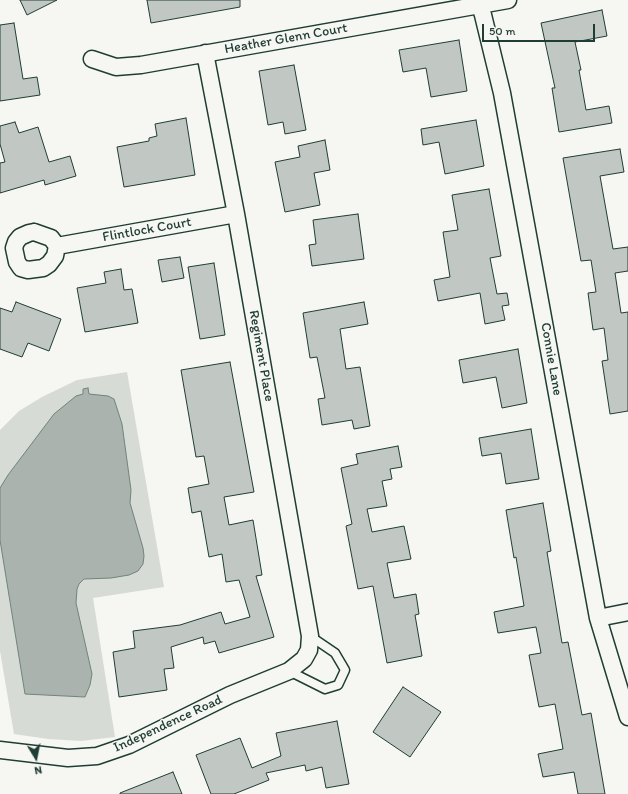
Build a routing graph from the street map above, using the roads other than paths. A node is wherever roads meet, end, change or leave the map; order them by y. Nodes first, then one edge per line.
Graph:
1 (508, 0) edge
2 (479, 3) edge
3 (206, 53) junction
4 (92, 59) dead end
5 (236, 214) junction
6 (57, 246) dead end
7 (628, 612) edge
8 (598, 618) junction
9 (310, 636) junction
10 (304, 659) joint
11 (289, 671) junction
12 (628, 717) edge
13 (0, 750) edge

1 - 2 street, Heather Glenn Court
2 - 3 street, Heather Glenn Court
2 - 8 street, Connie Lane
3 - 4 street, Heather Glenn Court
3 - 5 street, Regiment Place
5 - 6 street, Flintlock Court
5 - 9 street, Regiment Place
7 - 8 street
8 - 12 street, Connie Lane
9 - 10 street, Regiment Place
9 - 11 lane
10 - 11 street, Independence Road
11 - 13 street, Independence Road

